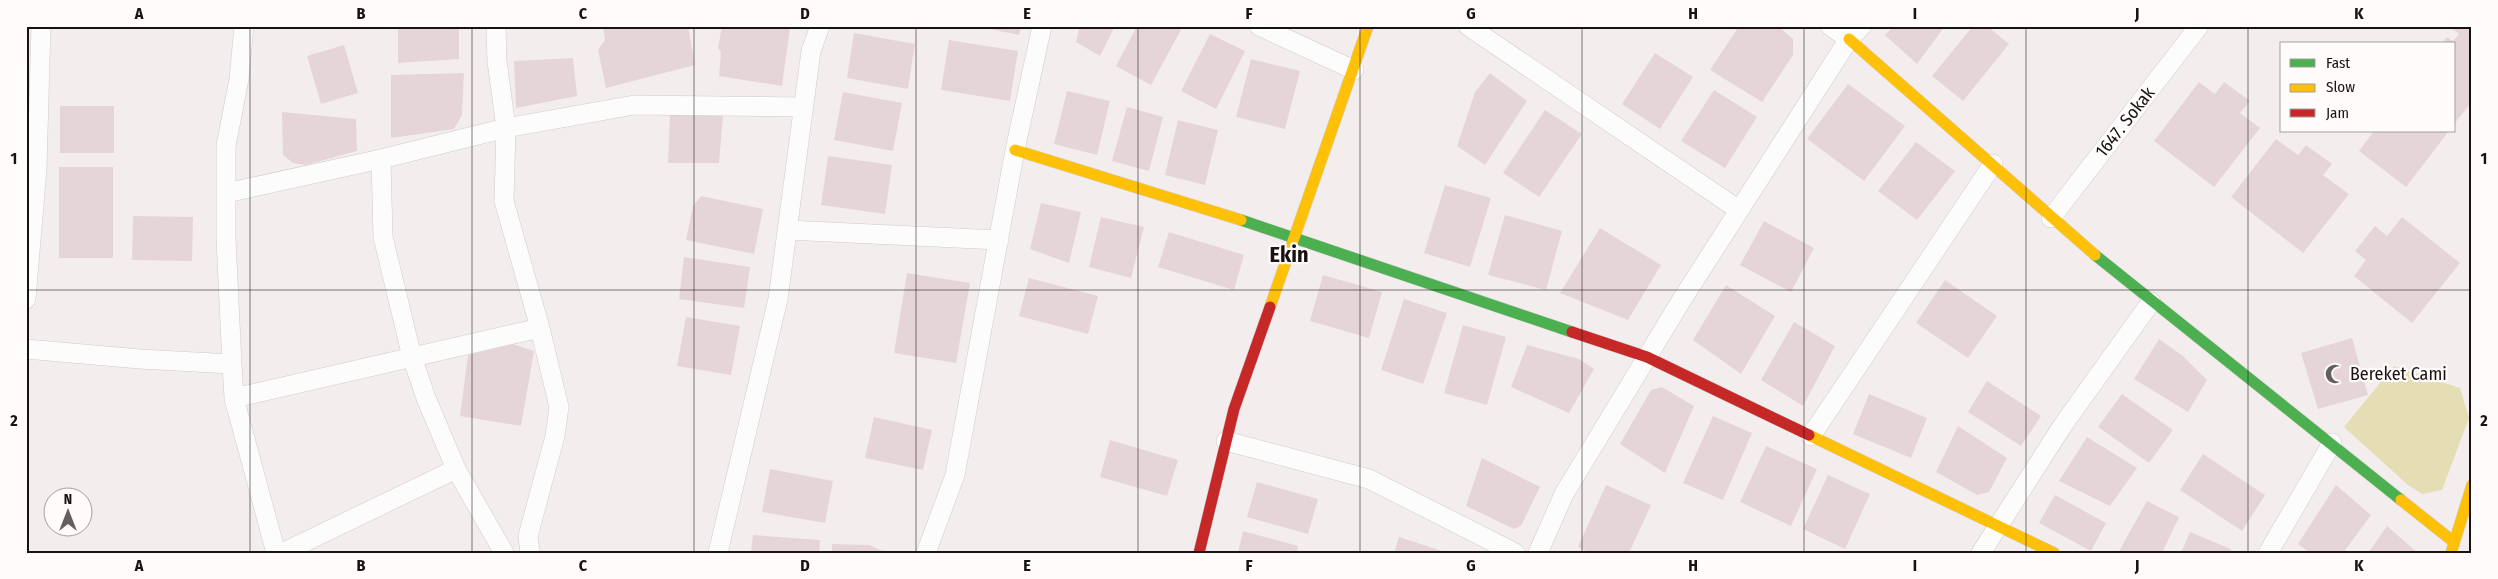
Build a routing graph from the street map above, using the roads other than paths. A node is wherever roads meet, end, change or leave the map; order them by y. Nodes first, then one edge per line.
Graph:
1 (41, 26) edge
2 (244, 26) edge
3 (496, 26) edge
4 (820, 26) edge
5 (1042, 26) edge
6 (1259, 26) edge
7 (1368, 26) edge
8 (1468, 26) edge
9 (1830, 26) edge
10 (2199, 26) edge
11 (1855, 33) edge
12 (1354, 70) junction
13 (804, 106) junction
14 (506, 128) junction
15 (1015, 150) junction
16 (381, 159) junction
17 (1993, 164) junction
18 (226, 193) junction
19 (1739, 210) junction
20 (2051, 218) junction
21 (787, 230) junction
22 (1295, 237) junction
23 (999, 240) junction
24 (26, 299) edge
25 (2151, 302) junction
26 (540, 328) junction
27 (26, 349) edge
28 (1647, 356) junction
29 (412, 357) junction
30 (232, 364) junction
31 (234, 398) junction
32 (1810, 436) junction
33 (1226, 441) junction
34 (2332, 444) junction
35 (456, 469) junction
36 (2472, 486) edge
37 (1998, 526) junction
38 (2457, 549) edge
39 (276, 553) edge
40 (282, 553) edge
41 (504, 553) edge
42 (530, 553) edge
43 (718, 553) edge
44 (926, 553) edge
45 (1199, 553) edge
46 (1515, 553) edge
47 (1538, 553) edge
48 (1981, 553) edge
49 (2054, 553) edge
50 (2268, 553) edge

1 - 24 street
2 - 18 street
3 - 14 street
4 - 13 street
5 - 15 street
6 - 12 street
7 - 12 street
8 - 19 street
9 - 11 street
10 - 20 street, 1647. Sokak
11 - 17 street
11 - 19 street
12 - 22 street
13 - 14 street
13 - 21 street
14 - 16 street
14 - 26 street
15 - 22 street
15 - 23 street
16 - 18 street
16 - 29 street
17 - 20 street
17 - 32 street
18 - 30 street
19 - 28 street
20 - 25 street
21 - 23 street
21 - 43 street
22 - 28 street
22 - 33 street
23 - 44 street
25 - 34 street
25 - 37 street
26 - 29 street
26 - 42 street
27 - 30 street
28 - 32 street
28 - 47 street
29 - 31 street
29 - 35 street
30 - 31 street
31 - 39 street
32 - 37 street
33 - 45 street
33 - 46 street
34 - 38 street
34 - 50 street
35 - 40 street
35 - 41 street
36 - 38 street
37 - 48 street
37 - 49 street

